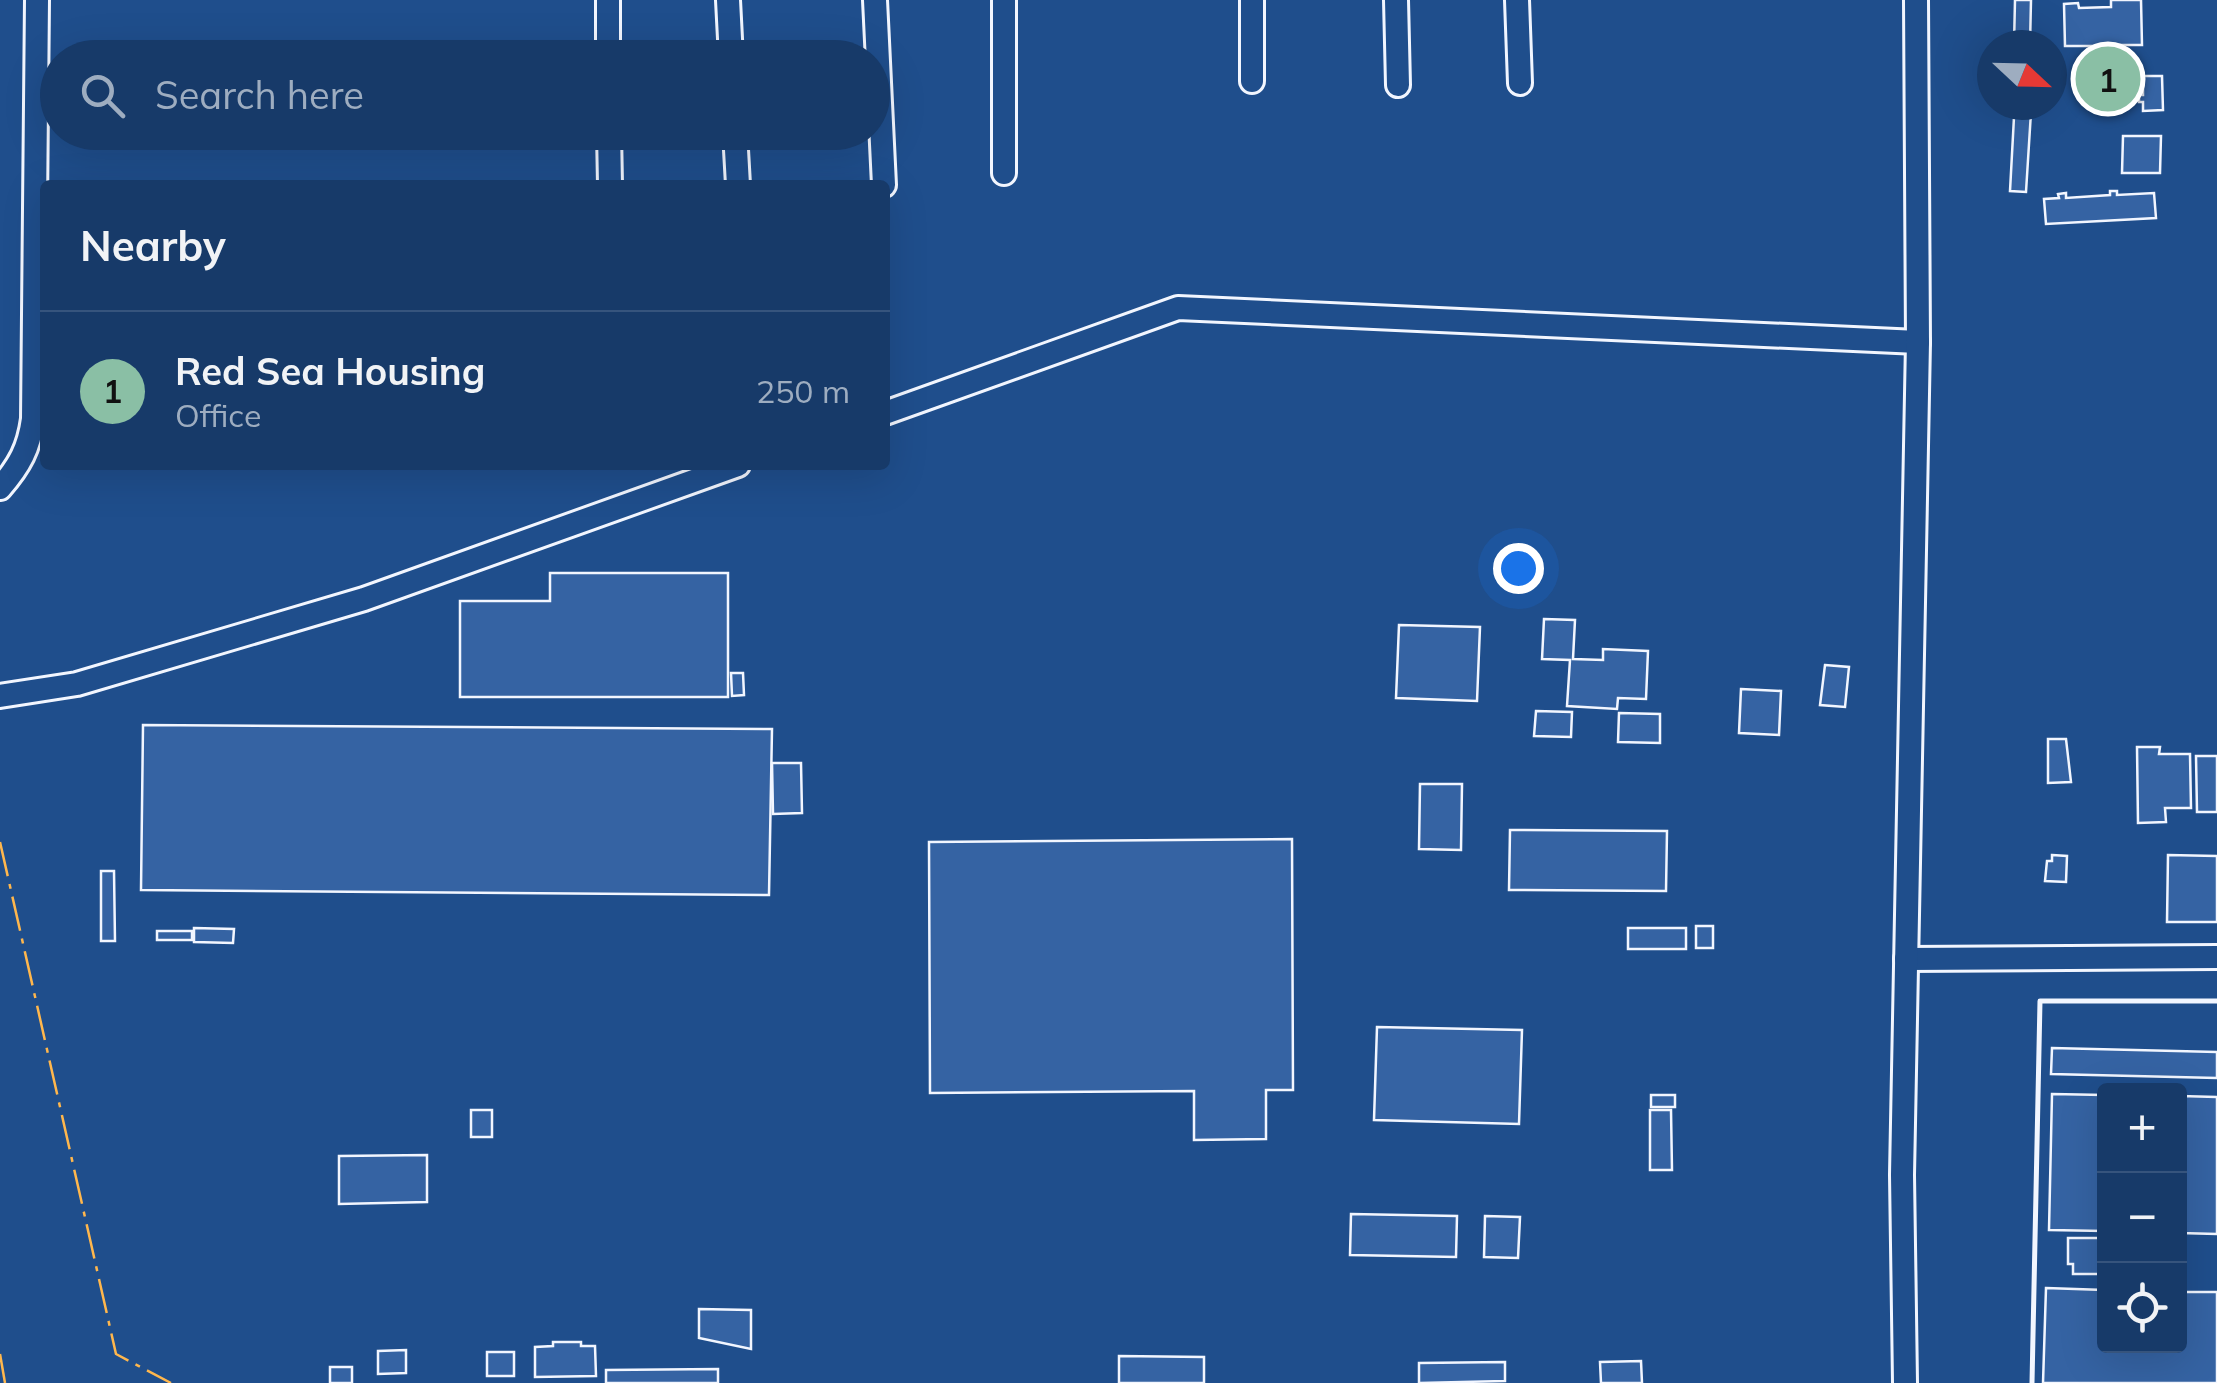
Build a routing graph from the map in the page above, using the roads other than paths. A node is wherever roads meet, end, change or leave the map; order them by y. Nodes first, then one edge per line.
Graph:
1 (37, 0) edge
2 (608, 0) edge
3 (728, 0) edge
4 (875, 0) edge
5 (1004, 0) edge
6 (1252, 0) edge
7 (1396, 0) edge
8 (1516, 0) edge
9 (1916, 0) edge
10 (608, 40) edge
11 (730, 40) edge
12 (877, 40) edge
13 (1252, 81) dead end
14 (1520, 82) dead end
15 (1398, 85) dead end
16 (609, 150) edge
17 (736, 150) edge
18 (882, 150) edge
19 (1004, 173) dead end
20 (610, 180) edge
21 (738, 180) edge
22 (884, 180) edge
23 (1918, 342) junction
24 (890, 410) edge
25 (724, 470) edge
26 (0, 488) edge
27 (0, 696) edge
28 (2217, 957) edge
29 (1906, 959) junction
30 (1906, 1383) edge

1 - 26 street
2 - 10 street
3 - 11 street
4 - 12 street
5 - 19 street
6 - 13 street
7 - 15 street
8 - 14 street
9 - 23 street
16 - 20 street
17 - 21 street
18 - 22 street
23 - 24 street
23 - 29 street
25 - 27 street
28 - 29 street
29 - 30 street

